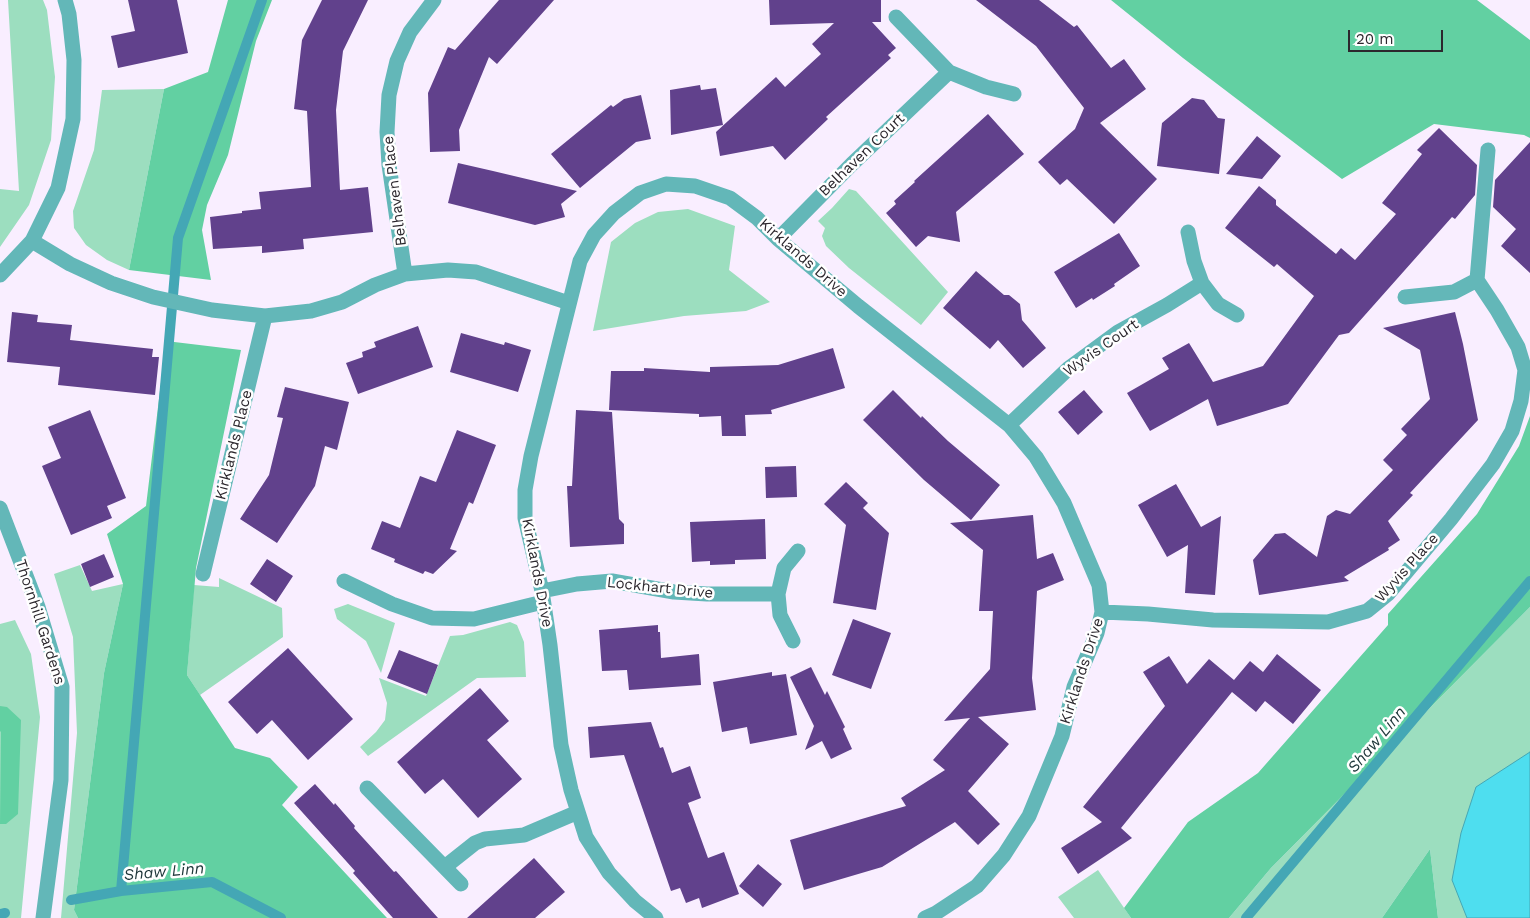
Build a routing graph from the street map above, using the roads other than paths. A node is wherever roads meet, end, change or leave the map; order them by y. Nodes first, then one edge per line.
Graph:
1 (65, 0) edge
2 (434, 0) edge
3 (896, 16) dead end
4 (949, 72) junction
5 (1014, 94) dead end
6 (1488, 150) dead end
7 (1188, 232) dead end
8 (778, 239) junction
9 (32, 241) junction
10 (405, 274) junction
11 (0, 275) edge
12 (1476, 280) junction
13 (1202, 283) junction
14 (1405, 297) dead end
15 (569, 303) junction
16 (1237, 315) dead end
17 (265, 316) junction
18 (1528, 369) edge
19 (1009, 425) junction
20 (0, 508) edge
21 (798, 551) dead end
22 (203, 574) dead end
23 (344, 581) dead end
24 (778, 594) junction
25 (542, 596) junction
26 (1102, 612) junction
27 (793, 641) dead end
28 (368, 788) dead end
29 (578, 812) junction
30 (446, 866) junction
31 (461, 884) dead end
32 (43, 918) edge
33 (656, 918) edge
34 (925, 918) edge

1 - 9 street
2 - 10 street, Belhaven Place
3 - 4 street
4 - 5 street
4 - 8 street, Belhaven Court
6 - 12 street
7 - 13 street
8 - 15 street, Kirklands Drive
8 - 19 street, Kirklands Drive
9 - 11 street
9 - 17 street
10 - 15 street
10 - 17 street
12 - 14 street
12 - 18 street, Wyvis Place
13 - 16 street
13 - 19 street, Wyvis Court
15 - 25 street, Kirklands Drive
17 - 22 street, Kirklands Place
18 - 26 street, Wyvis Place
19 - 26 street, Kirklands Drive
20 - 32 street, Thornhill Gardens
21 - 24 street
23 - 25 street, Lockhart Drive
24 - 25 street, Lockhart Drive
24 - 27 street
25 - 29 street, Kirklands Drive
26 - 34 street, Kirklands Drive
28 - 30 street
29 - 30 street
29 - 33 street, Kirklands Drive
30 - 31 street

